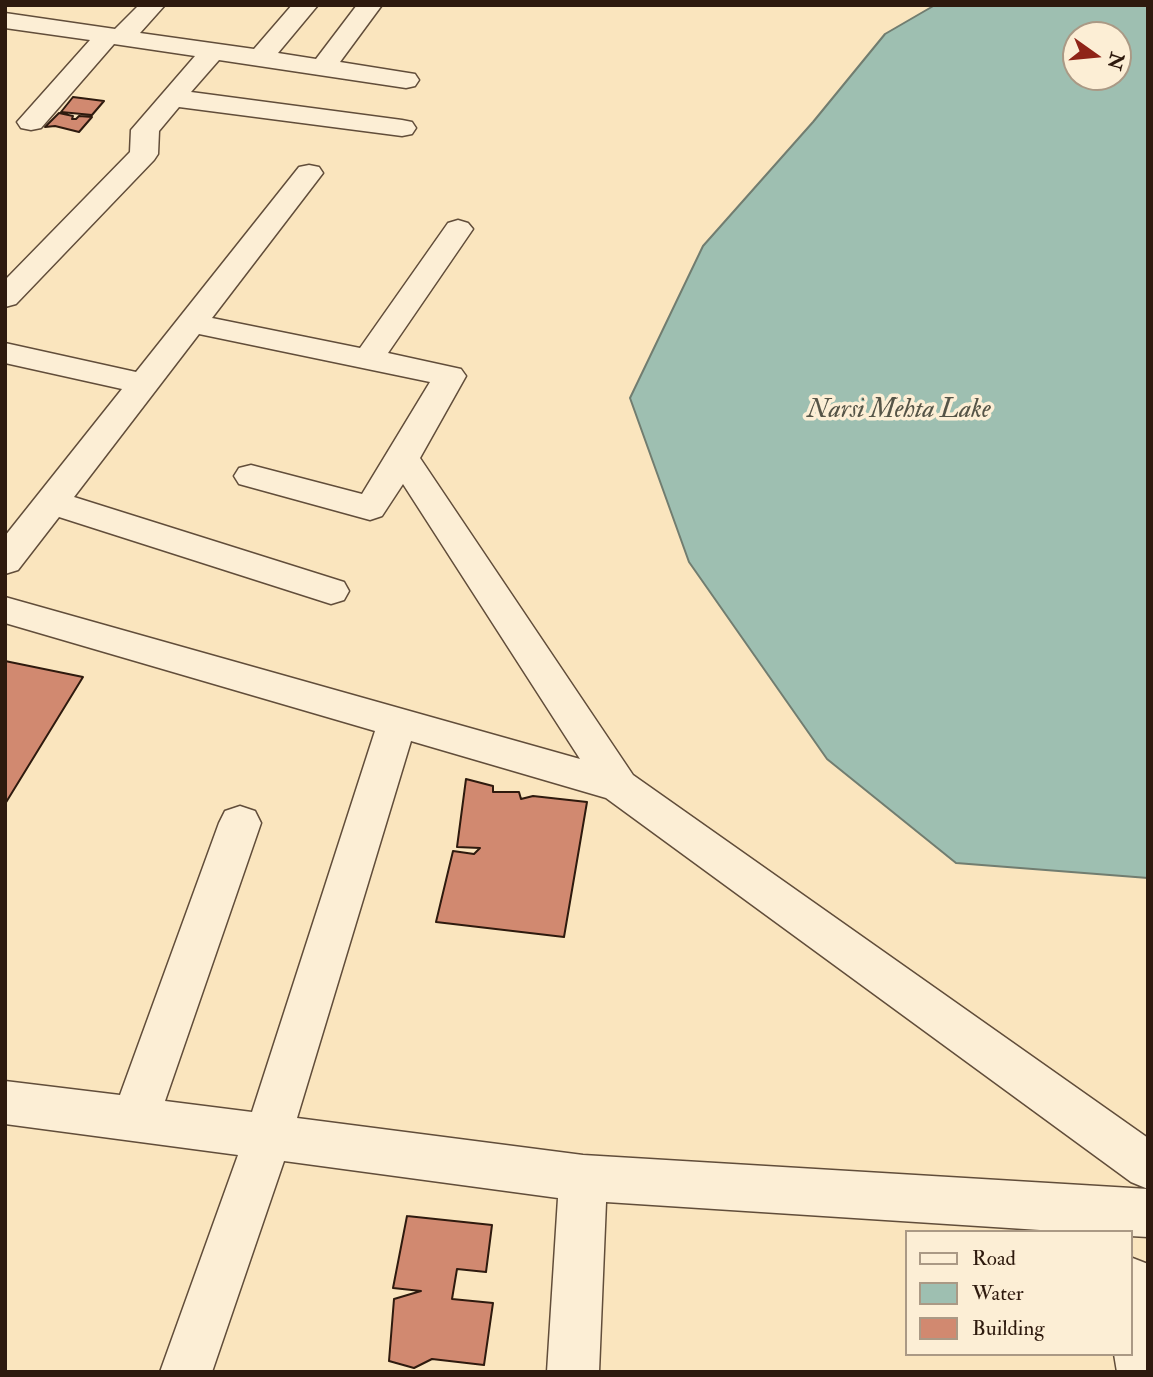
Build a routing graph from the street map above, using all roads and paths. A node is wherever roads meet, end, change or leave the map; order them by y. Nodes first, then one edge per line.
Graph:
1 (153, 5) edge
2 (306, 5) edge
3 (370, 5) edge
4 (5, 20) edge
5 (114, 36) junction
6 (213, 51) junction
7 (260, 58) junction
8 (323, 67) junction
9 (406, 80) dead end
10 (173, 98) junction
11 (30, 122) dead end
12 (402, 128) dead end
13 (309, 173) dead end
14 (458, 229) dead end
15 (5, 298) edge
16 (191, 323) junction
17 (5, 354) edge
18 (368, 359) junction
19 (143, 384) junction
20 (403, 458) junction
21 (251, 476) dead end
22 (52, 502) junction
23 (5, 561) edge
24 (331, 591) dead end
25 (5, 610) edge
26 (397, 722) junction
27 (619, 786) junction
28 (240, 822) dead end
29 (5, 1102) edge
30 (135, 1119) junction
31 (268, 1137) junction
32 (1110, 1138) junction
33 (1148, 1166) edge
34 (583, 1178) junction
35 (1130, 1218) edge
36 (1132, 1296) edge
37 (186, 1372) edge
38 (573, 1372) edge
39 (1143, 1372) edge

1 - 5 street
2 - 7 street
3 - 8 street
4 - 5 street
5 - 6 street
5 - 11 street
6 - 7 street
6 - 10 street
7 - 8 street
8 - 9 street
10 - 12 street
10 - 15 street
13 - 16 street
14 - 18 street
16 - 18 street
16 - 19 street
17 - 19 street
18 - 20 street
19 - 22 street
20 - 21 street
20 - 27 street
22 - 23 street
22 - 24 street
25 - 26 street
26 - 27 street
26 - 31 street
27 - 32 street
28 - 30 street
29 - 30 street
30 - 31 street
31 - 34 street
31 - 37 street
32 - 33 street
32 - 35 street
34 - 35 street
34 - 38 street
36 - 39 street

